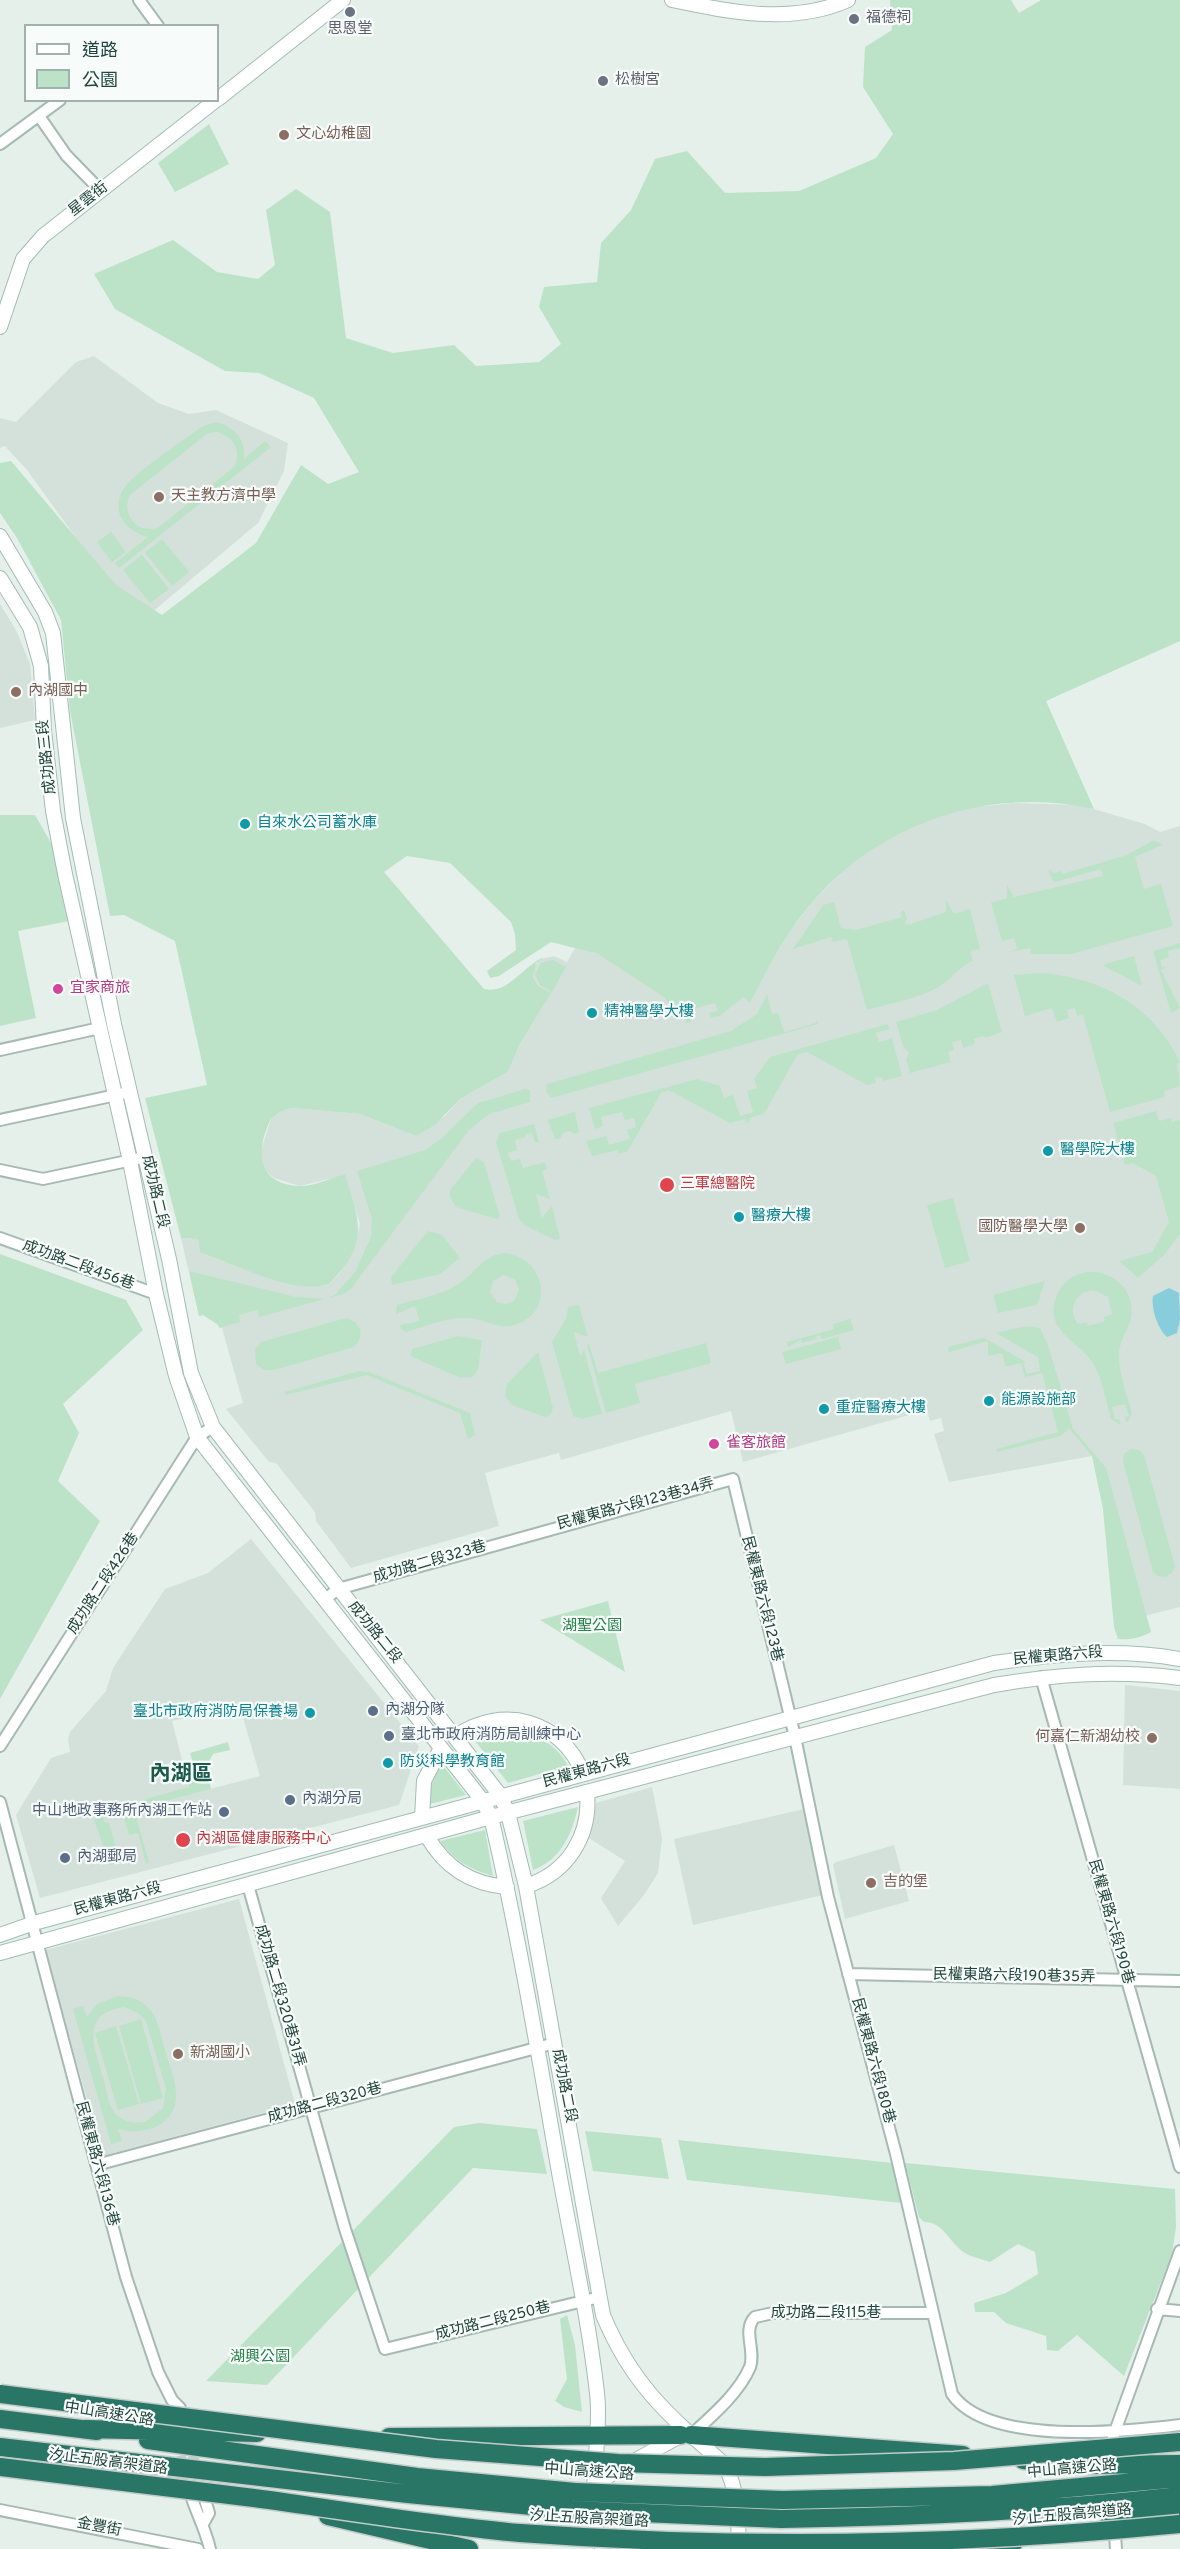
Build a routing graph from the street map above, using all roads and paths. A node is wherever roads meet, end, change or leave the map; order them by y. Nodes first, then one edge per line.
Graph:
1 (139, 0) edge
2 (343, 0) edge
3 (848, 0) edge
4 (679, 1) edge
5 (157, 24) edge
6 (219, 98) edge
7 (57, 102) edge
8 (213, 102) edge
9 (39, 116) junction
10 (0, 144) edge
11 (101, 191) junction
12 (0, 327) edge
13 (0, 536) edge
14 (0, 578) edge
15 (73, 818) joint
16 (65, 874) joint
17 (100, 1028) junction
18 (0, 1050) edge
19 (130, 1092) junction
20 (114, 1096) junction
21 (0, 1120) edge
22 (146, 1157) junction
23 (130, 1161) junction
24 (0, 1170) edge
25 (0, 1238) edge
26 (156, 1294) junction
27 (213, 1427) junction
28 (197, 1437) junction
29 (733, 1479) joint
30 (538, 1532) joint
31 (338, 1589) junction
32 (324, 1600) junction
33 (1180, 1659) edge
34 (1041, 1677) junction
35 (1180, 1678) edge
36 (791, 1718) junction
37 (456, 1736) junction
38 (795, 1737) junction
39 (0, 1746) edge
40 (441, 1748) junction
41 (583, 1773) junction
42 (587, 1792) junction
43 (500, 1795) junction
44 (482, 1800) junction
45 (0, 1802) edge
46 (508, 1813) junction
47 (422, 1818) junction
48 (491, 1818) junction
49 (5, 1833) edge
50 (427, 1836) junction
51 (248, 1884) junction
52 (526, 1886) junction
53 (507, 1887) junction
54 (34, 1923) junction
55 (0, 1935) edge
56 (36, 1941) junction
57 (0, 1953) edge
58 (848, 1974) junction
59 (1127, 1979) junction
60 (1180, 1981) edge
61 (555, 2043) junction
62 (538, 2046) junction
63 (310, 2108) junction
64 (96, 2165) junction
65 (1180, 2167) edge
66 (1180, 2251) edge
67 (600, 2297) junction
68 (582, 2300) junction
69 (1157, 2309) junction
70 (1180, 2311) edge
71 (932, 2313) junction
72 (385, 2349) joint
73 (0, 2394) edge
74 (172, 2400) junction
75 (0, 2419) edge
76 (1180, 2425) edge
77 (173, 2427) tunnel mouth
78 (185, 2428) tunnel mouth
79 (86, 2429) junction
80 (1114, 2433) junction
81 (598, 2434) junction
82 (686, 2435) junction
83 (1180, 2442) edge
84 (0, 2447) edge
85 (1108, 2457) dead end
86 (99, 2459) junction
87 (1180, 2464) edge
88 (0, 2467) edge
89 (1180, 2478) edge
90 (596, 2486) junction
91 (189, 2489) tunnel mouth
92 (202, 2490) tunnel mouth
93 (1180, 2496) edge
94 (574, 2501) junction
95 (0, 2510) edge
96 (1180, 2510) edge
97 (738, 2513) junction
98 (204, 2522) junction
99 (1180, 2524) edge
100 (1115, 2534) dead end
101 (198, 2549) edge
102 (210, 2549) edge
103 (469, 2549) edge
104 (603, 2549) edge
105 (718, 2549) edge
106 (739, 2549) edge
107 (981, 2549) edge
108 (1116, 2549) edge

1 - 5 street
2 - 6 main road, 星雲街
3 - 4 main road
7 - 9 street
8 - 11 main road, 星雲街
9 - 10 street
9 - 11 street
11 - 12 main road, 星雲街
13 - 15 main road, 成功路三段
14 - 16 main road, 成功路三段
15 - 19 main road, 成功路二段
16 - 17 main road, 成功路二段
17 - 18 street
17 - 20 main road, 成功路二段
19 - 20 street
19 - 22 main road, 成功路二段
20 - 21 street
20 - 23 main road, 成功路二段
22 - 23 street
22 - 27 main road, 成功路二段
23 - 24 street
23 - 26 main road, 成功路二段
25 - 26 street, 成功路二段456巷
26 - 28 main road, 成功路二段
27 - 28 street, 成功路二段426巷
27 - 31 main road, 成功路二段
28 - 32 main road, 成功路二段
28 - 39 street, 成功路二段426巷
29 - 30 street, 民權東路六段123巷34弄
29 - 36 street, 民權東路六段123巷
30 - 31 street, 成功路二段323巷
31 - 32 street, 成功路二段323巷
31 - 37 main road, 成功路二段
32 - 40 main road, 成功路二段
33 - 36 main road, 民權東路六段
34 - 35 main road, 民權東路六段
34 - 38 main road, 民權東路六段
34 - 59 street, 民權東路六段190巷
36 - 38 street, 民權東路六段180巷
36 - 41 main road, 民權東路六段
37 - 41 main road
37 - 43 main road, 成功路二段
38 - 42 main road, 民權東路六段
38 - 58 street, 民權東路六段180巷
40 - 44 main road, 成功路二段
40 - 47 main road
41 - 43 main road, 民權東路六段
42 - 46 main road, 民權東路六段
42 - 52 main road
43 - 44 main road, 民權東路六段
43 - 46 main road, 成功路二段
44 - 47 main road, 民權東路六段
44 - 48 main road, 成功路二段
45 - 49 street, 民權東路六段136巷
46 - 48 main road, 民權東路六段
46 - 52 main road, 成功路二段
47 - 54 main road, 民權東路六段
48 - 50 main road, 民權東路六段
48 - 53 main road, 成功路二段
49 - 54 street, 民權東路六段136巷
50 - 51 main road, 民權東路六段
50 - 53 main road
51 - 56 main road, 民權東路六段
51 - 63 street, 成功路二段320巷31弄
52 - 61 main road, 成功路二段
53 - 62 main road, 成功路二段
54 - 55 main road, 民權東路六段
54 - 56 street, 民權東路六段136巷
56 - 57 main road, 民權東路六段
56 - 64 street, 民權東路六段136巷
58 - 59 street, 民權東路六段190巷35弄
58 - 71 street, 民權東路六段180巷
59 - 60 street, 民權東路六段190巷35弄
59 - 65 street, 民權東路六段190巷
61 - 62 street, 成功路二段320巷
61 - 67 main road, 成功路二段
62 - 63 street, 成功路二段320巷
62 - 68 main road, 成功路二段
63 - 64 street, 成功路二段320巷
63 - 72 street, 成功路二段320巷31弄
64 - 74 street, 民權東路六段136巷
66 - 69 street
67 - 68 street, 成功路二段250巷
67 - 82 main road, 成功路二段
68 - 72 street, 成功路二段250巷
68 - 81 main road, 成功路二段
69 - 70 street
69 - 80 street
71 - 80 street, 民權東路六段180巷
71 - 82 street, 成功路二段115巷
73 - 83 highway, bridge
74 - 77 street, 民權東路六段136巷
74 - 78 street, 民權東路六段136巷
75 - 79 highway, 中山高速公路
76 - 80 street
79 - 81 highway
79 - 94 highway, 中山高速公路
80 - 85 street
81 - 82 highway
81 - 90 main road, 成功路二段
82 - 87 highway
82 - 90 main road
82 - 97 main road, 成功路二段
84 - 86 highway, 中山高速公路
86 - 94 highway, 中山高速公路
86 - 103 highway
88 - 99 highway, 汐止五股高架道路, bridge
89 - 94 highway, 中山高速公路, bridge
90 - 104 main road, 成功路二段
91 - 98 street
92 - 98 street
93 - 94 highway, 中山高速公路, bridge
95 - 101 street, 金豐街
96 - 107 highway
97 - 105 main road
97 - 106 main road, 成功路二段
98 - 102 street
100 - 108 street

